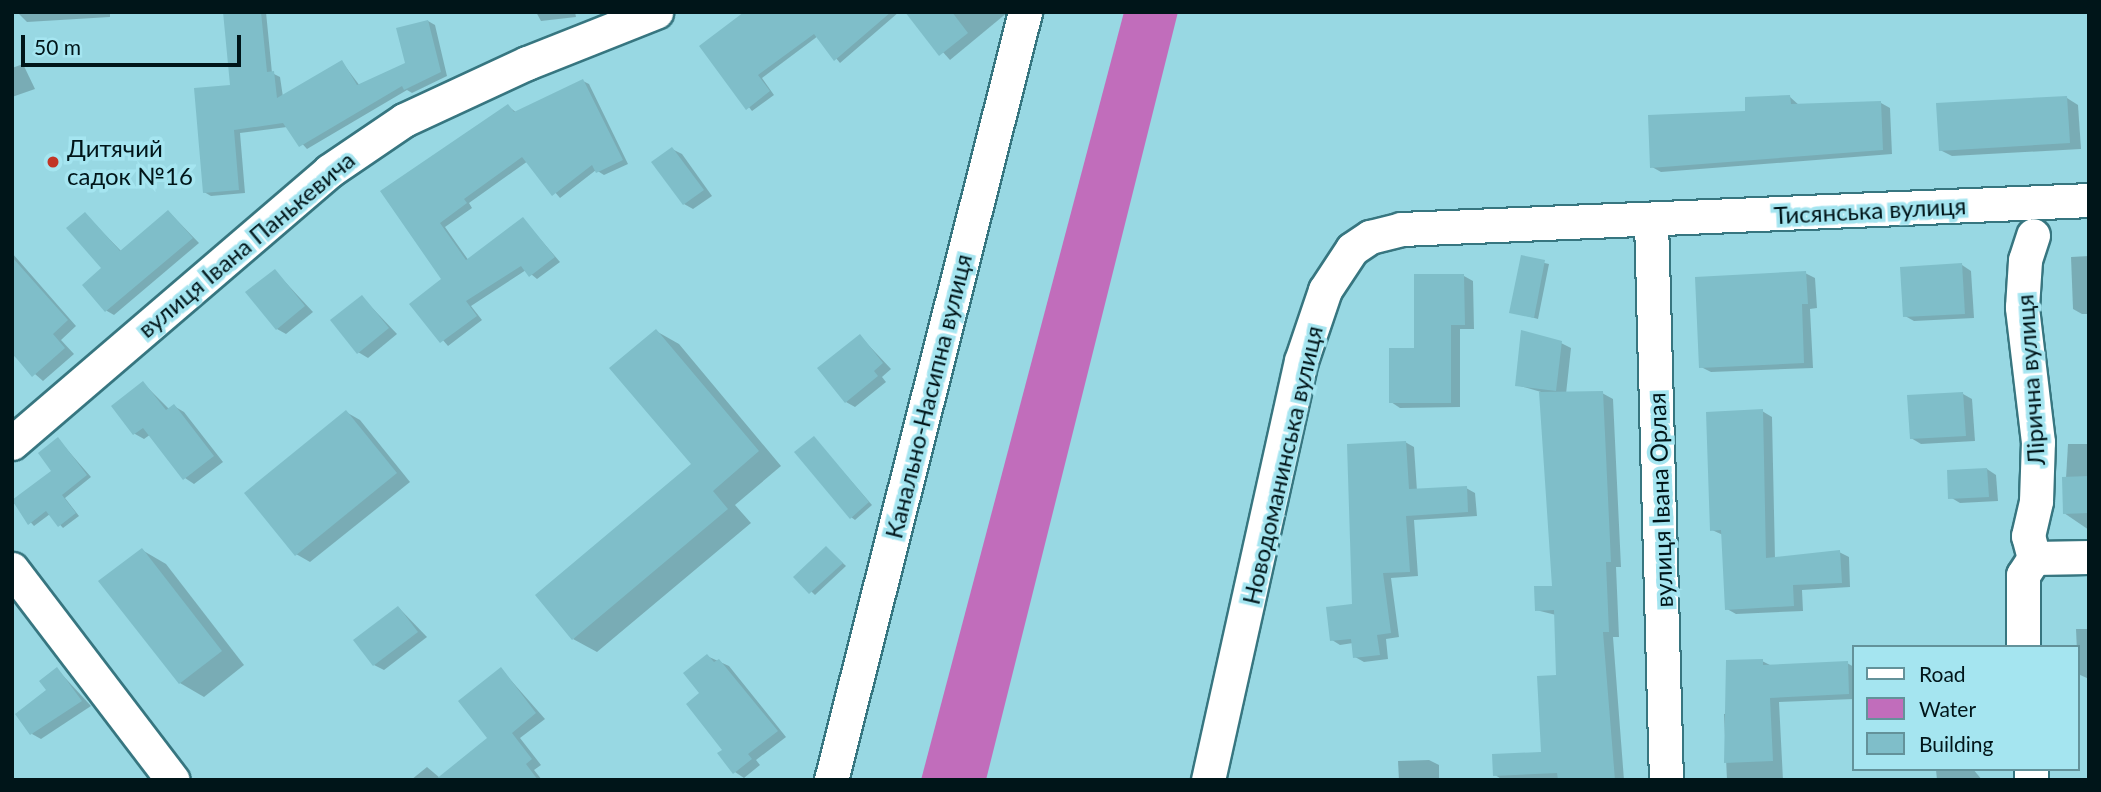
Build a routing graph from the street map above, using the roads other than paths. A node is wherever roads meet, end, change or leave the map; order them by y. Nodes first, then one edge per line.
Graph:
1 (656, 12) edge
2 (1025, 12) edge
3 (2089, 200) edge
4 (1651, 220) junction
5 (2033, 235) dead end
6 (12, 443) edge
7 (2089, 557) edge
8 (2034, 558) junction
9 (12, 569) edge
10 (2023, 645) edge
11 (173, 780) edge
12 (831, 780) edge
13 (1208, 780) edge
14 (1665, 780) edge

1 - 6 street, вулиця Івана Панькевича
2 - 12 street, Канально-Насипна вулиця
3 - 4 street, Тисянська вулиця
4 - 13 street, Новодоманинська вулиця
4 - 14 street, вулиця Івана Орлая
5 - 8 street, Лірична вулиця
7 - 8 street
8 - 10 street, Лірична вулиця
9 - 11 street

